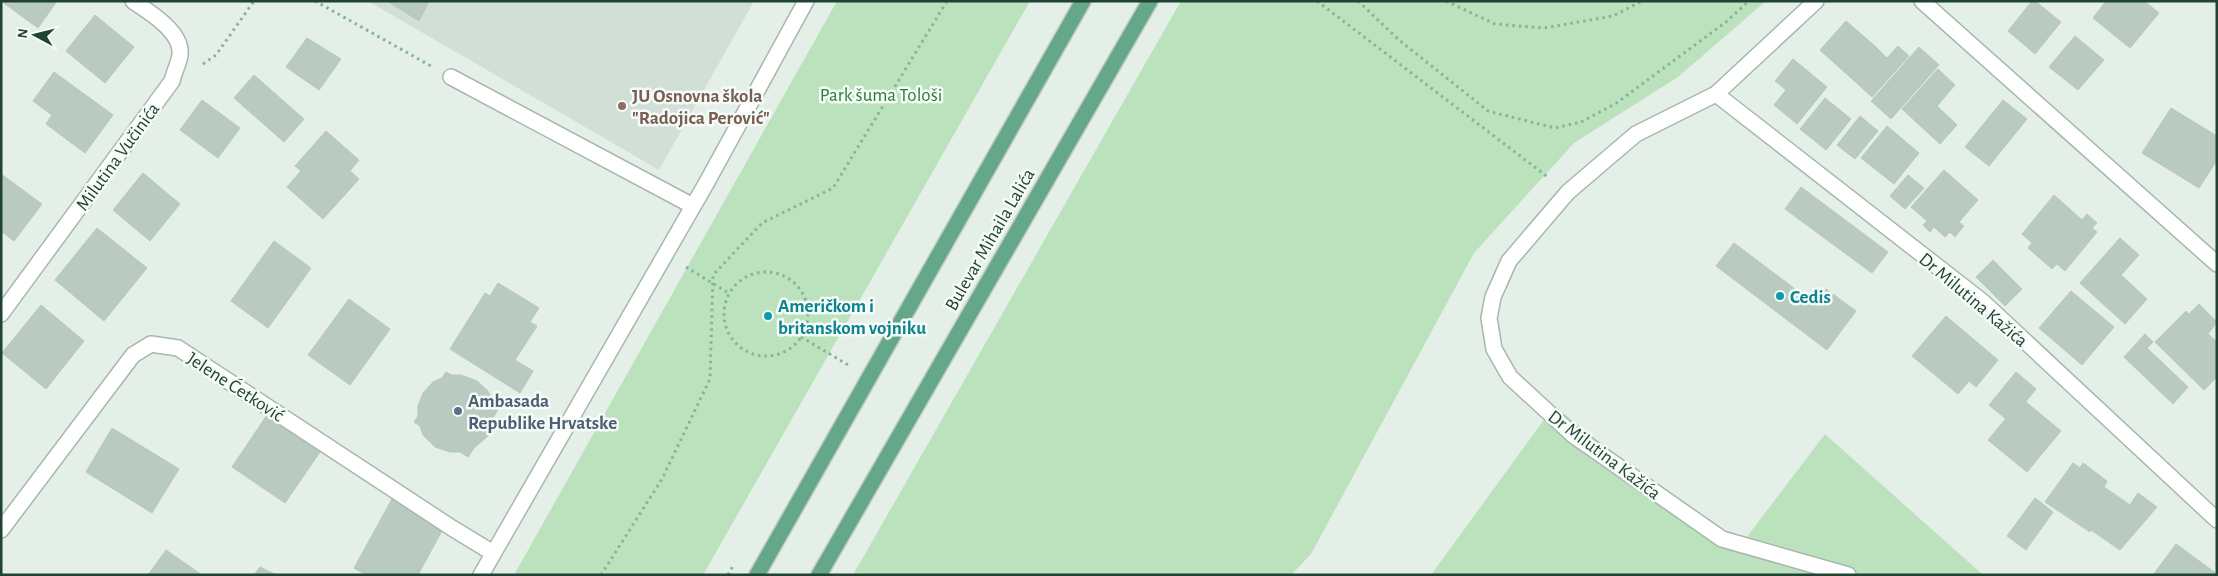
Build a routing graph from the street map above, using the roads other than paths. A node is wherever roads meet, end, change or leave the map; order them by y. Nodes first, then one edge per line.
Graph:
1 (133, 1) edge
2 (806, 1) edge
3 (1083, 1) edge
4 (1150, 1) edge
5 (1816, 1) edge
6 (1922, 1) edge
7 (451, 77) road end
8 (1716, 94) junction
9 (693, 206) junction
10 (2217, 264) edge
11 (1, 314) edge
12 (2217, 520) edge
13 (1, 530) edge
14 (493, 553) junction
15 (481, 575) edge
16 (757, 575) edge
17 (819, 575) edge
18 (1848, 575) edge

1 - 11 street, Milutina Vučinića
2 - 9 street
3 - 16 main road, Bulevar Mihaila Lalića
4 - 17 main road, Bulevar Mihaila Lalića
5 - 8 street, Dr Milutina Kažića
6 - 10 street
7 - 9 street
8 - 12 street, Dr Milutina Kažića
8 - 18 street, Dr Milutina Kažića
9 - 14 street
13 - 14 street, Jelene Ćetković
14 - 15 street

